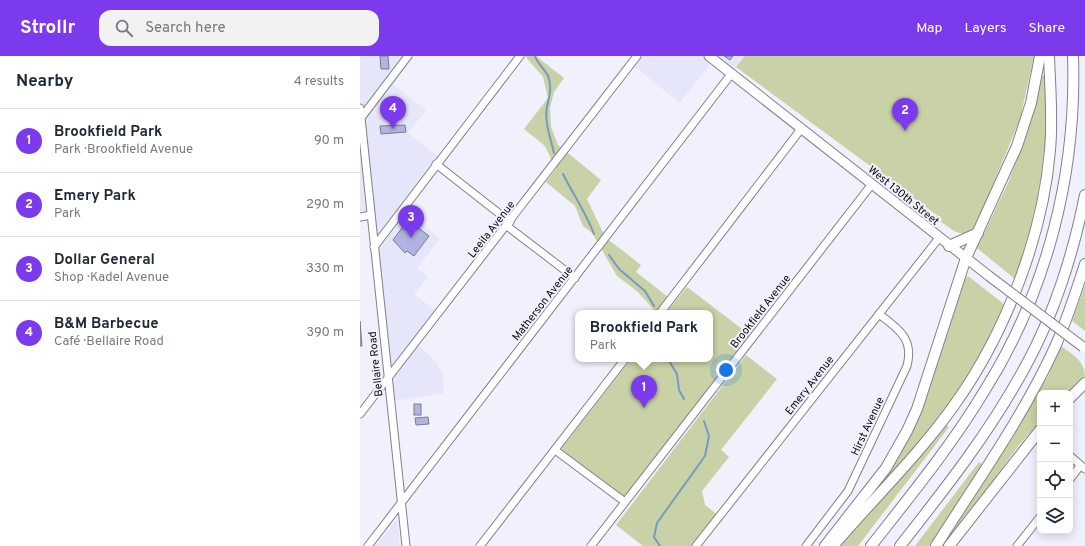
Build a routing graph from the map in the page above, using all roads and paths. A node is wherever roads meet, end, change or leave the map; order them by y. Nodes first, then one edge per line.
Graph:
1 (408, 56) edge
2 (520, 56) edge
3 (637, 56) edge
4 (709, 56) edge
5 (1040, 56) edge
6 (1049, 56) edge
7 (1073, 56) edge
8 (732, 73) junction
9 (360, 108) edge
10 (361, 118) junction
11 (801, 129) junction
12 (436, 164) junction
13 (872, 184) junction
14 (1085, 195) edge
15 (371, 215) junction
16 (360, 217) edge
17 (509, 224) junction
18 (978, 233) junction
19 (939, 238) junction
20 (949, 246) junction
21 (374, 247) junction
22 (966, 258) junction
23 (1085, 264) edge
24 (575, 278) junction
25 (662, 310) edge
26 (879, 314) junction
27 (1084, 348) edge
28 (623, 362) edge
29 (387, 379) junction
30 (1085, 383) edge
31 (1073, 395) edge
32 (360, 414) edge
33 (1037, 434) edge
34 (555, 450) junction
35 (1073, 459) edge
36 (1082, 468) edge
37 (1073, 476) edge
38 (625, 502) junction
39 (401, 503) junction
40 (1037, 521) edge
41 (368, 546) edge
42 (406, 546) edge
43 (480, 546) edge
44 (591, 546) edge
45 (696, 546) edge
46 (806, 546) edge
47 (825, 546) edge
48 (833, 546) edge
49 (871, 546) edge
50 (900, 546) edge
51 (936, 546) edge
52 (949, 546) edge
53 (1017, 546) edge

1 - 10 street
2 - 12 street
3 - 17 street, Leeila Avenue
4 - 8 main road, West 130th Street
5 - 18 highway
6 - 48 highway
7 - 49 highway
8 - 11 main road, West 130th Street
8 - 24 street, Matherson Avenue
9 - 10 street, Bellaire Road
10 - 15 street, Bellaire Road
11 - 13 main road, West 130th Street
11 - 25 street
12 - 17 street
12 - 21 street
13 - 19 main road, West 130th Street
13 - 38 street, Brookfield Avenue
14 - 50 highway
15 - 16 street
15 - 21 street, Bellaire Road
17 - 24 street
17 - 29 street, Leeila Avenue
18 - 20 highway
18 - 22 highway
19 - 20 main road, West 130th Street
19 - 26 street, Emery Avenue
20 - 22 main road, West 130th Street
21 - 29 street, Bellaire Road
22 - 27 main road, West 130th Street, bridge
22 - 47 highway
23 - 51 highway
24 - 39 street, Matherson Avenue
26 - 45 street, Emery Avenue
26 - 46 street, Hirst Avenue
28 - 34 street
29 - 32 street, Leeila Avenue
29 - 39 street, Bellaire Road
30 - 31 highway
33 - 52 highway
34 - 38 street
34 - 43 street
35 - 36 street
36 - 37 street
38 - 44 street, Brookfield Avenue
39 - 41 street, Matherson Avenue
39 - 42 street, Bellaire Road
40 - 53 street

